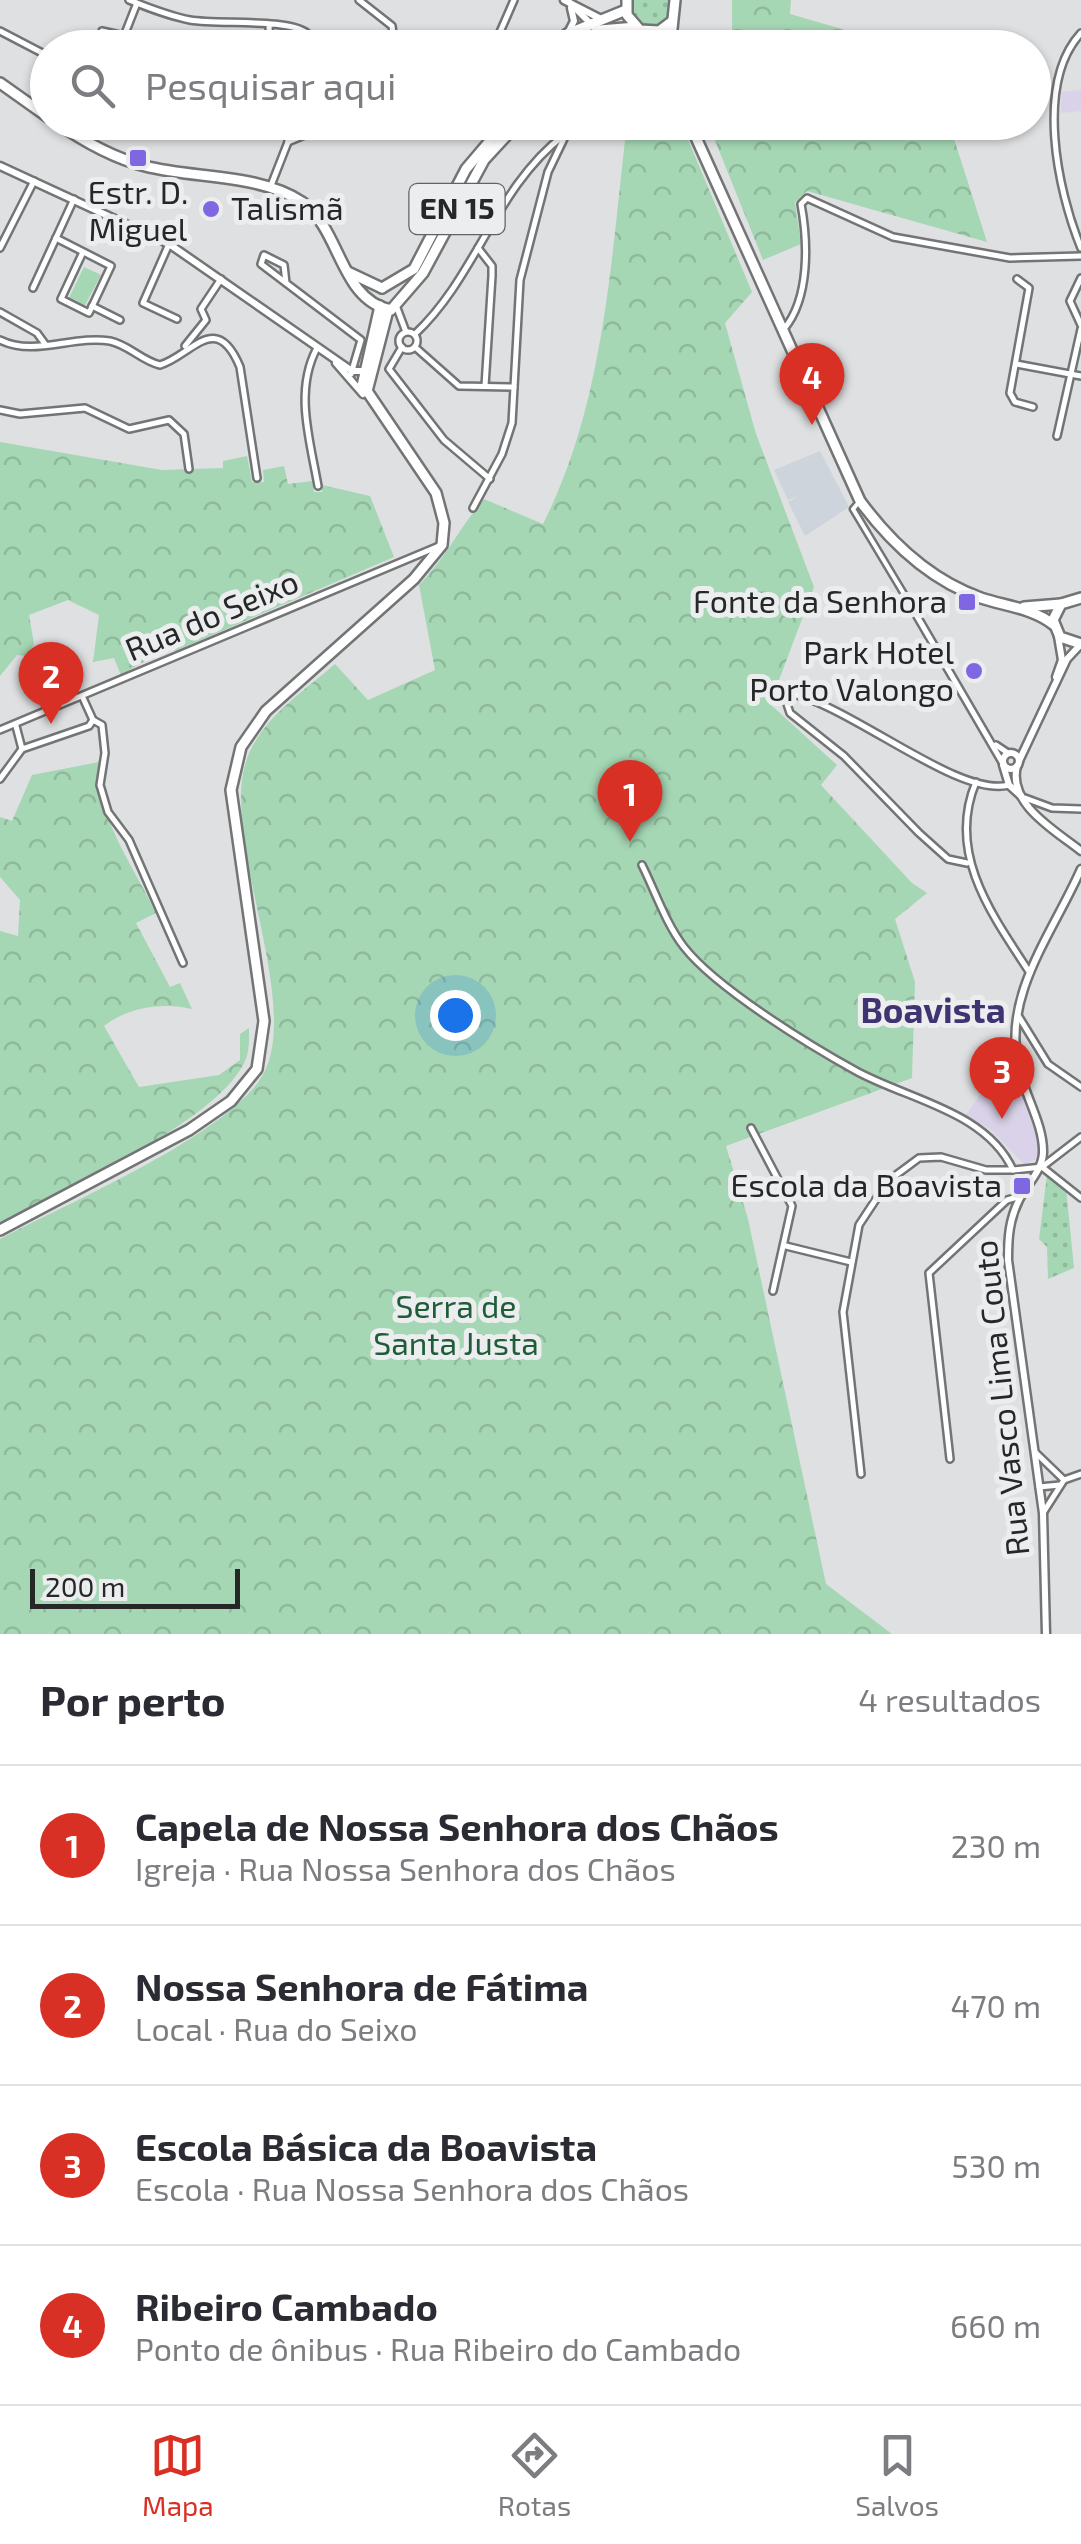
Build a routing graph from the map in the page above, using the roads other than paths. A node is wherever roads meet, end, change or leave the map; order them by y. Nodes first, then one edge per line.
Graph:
1 (360, 0) edge
2 (514, 0) edge
3 (675, 0) edge
4 (568, 1) edge
5 (133, 2) edge
6 (626, 5) edge
7 (597, 22) junction
8 (671, 22) junction
9 (270, 26) junction
10 (640, 29) junction
11 (126, 30) edge
12 (270, 30) edge
13 (305, 30) edge
14 (393, 30) edge
15 (501, 30) edge
16 (569, 30) edge
17 (577, 30) edge
18 (588, 30) edge
19 (650, 30) edge
20 (660, 30) edge
21 (671, 30) edge
22 (0, 31) edge
23 (1081, 33) edge
24 (30, 47) edge
25 (0, 83) edge
26 (30, 104) edge
27 (84, 140) edge
28 (292, 140) edge
29 (491, 140) edge
30 (502, 140) edge
31 (558, 140) edge
32 (563, 140) edge
33 (698, 140) edge
34 (288, 142) joint
35 (532, 163) junction
36 (0, 166) edge
37 (548, 172) junction
38 (34, 181) junction
39 (270, 188) junction
40 (74, 199) junction
41 (56, 238) junction
42 (169, 244) junction
43 (0, 248) edge
44 (477, 248) junction
45 (1081, 248) edge
46 (83, 252) junction
47 (1081, 256) edge
48 (346, 270) junction
49 (1081, 278) edge
50 (1017, 279) dead end
51 (221, 280) junction
52 (286, 282) junction
53 (387, 287) junction
54 (33, 288) dead end
55 (389, 305) junction
56 (92, 306) junction
57 (0, 312) edge
58 (178, 319) dead end
59 (120, 320) dead end
60 (1081, 327) edge
61 (406, 332) junction
62 (782, 332) junction
63 (415, 334) junction
64 (0, 340) edge
65 (45, 344) junction
66 (318, 347) junction
67 (415, 347) junction
68 (402, 348) junction
69 (181, 351) junction
70 (1016, 364) junction
71 (365, 371) junction
72 (351, 374) junction
73 (1068, 374) junction
74 (1081, 376) edge
75 (485, 386) junction
76 (514, 387) junction
77 (362, 394) junction
78 (1033, 407) dead end
79 (0, 410) edge
80 (387, 424) junction
81 (1056, 436) dead end
82 (189, 468) dead end
83 (257, 478) dead end
84 (490, 479) junction
85 (318, 486) dead end
86 (860, 501) junction
87 (474, 508) dead end
88 (442, 545) junction
89 (1081, 588) edge
90 (1077, 598) edge
91 (908, 599) joint
92 (1061, 604) junction
93 (1016, 607) junction
94 (1055, 629) junction
95 (1081, 644) edge
96 (1054, 688) junction
97 (82, 697) junction
98 (94, 720) junction
99 (16, 726) junction
100 (0, 730) edge
101 (1030, 736) junction
102 (994, 743) junction
103 (22, 749) junction
104 (1010, 753) junction
105 (1003, 763) junction
106 (1018, 764) junction
107 (1005, 774) junction
108 (1015, 775) junction
109 (0, 779) edge
110 (976, 782) junction
111 (1005, 787) junction
112 (1022, 797) junction
113 (1081, 809) edge
114 (1081, 851) edge
115 (967, 863) junction
116 (642, 866) dead end
117 (1081, 869) edge
118 (183, 962) dead end
119 (1030, 973) junction
120 (1017, 1015) junction
121 (1081, 1087) edge
122 (751, 1128) dead end
123 (1081, 1137) edge
124 (1042, 1166) junction
125 (1014, 1170) junction
126 (1021, 1196) junction
127 (1081, 1198) edge
128 (1000, 1208) junction
129 (1013, 1213) junction
130 (0, 1230) edge
131 (786, 1246) junction
132 (850, 1262) junction
133 (772, 1291) dead end
134 (1034, 1452) junction
135 (950, 1460) dead end
136 (861, 1474) dead end
137 (1081, 1474) edge
138 (1061, 1481) junction
139 (1038, 1482) junction
140 (1043, 1514) junction
141 (1046, 1634) edge

1 - 14 street
2 - 15 street
3 - 8 main road
4 - 7 street
4 - 16 street
5 - 9 street
5 - 11 street
6 - 7 main road
6 - 10 main road
7 - 10 main road
7 - 17 main road
7 - 18 main road
8 - 20 main road
8 - 21 main road
9 - 12 street
9 - 13 street
10 - 19 main road
22 - 24 street
23 - 45 street
25 - 26 main road
27 - 39 main road
28 - 34 street
29 - 53 main road, EN 15
30 - 55 main road, EN 15
31 - 35 street
32 - 37 street
33 - 62 main road
34 - 39 street
35 - 37 street
35 - 44 street
36 - 38 street
37 - 76 street
38 - 40 street
38 - 43 street
39 - 48 main road
40 - 41 street
40 - 42 street
41 - 46 street
41 - 54 street
42 - 51 street
42 - 58 street
44 - 63 street
44 - 75 street
46 - 56 street
46 - 56 street
47 - 62 street
48 - 53 main road
48 - 55 main road
49 - 60 street
50 - 70 street
51 - 66 street
51 - 69 street
52 - 52 street
52 - 72 street
53 - 55 main road
53 - 55 main road
55 - 61 street
55 - 71 main road
55 - 80 main road
56 - 59 street
57 - 65 street
60 - 73 street
61 - 63 street
61 - 68 street
62 - 86 main road
63 - 67 street
64 - 65 street
65 - 69 street
66 - 72 street
66 - 85 street
67 - 68 street
67 - 75 street
68 - 84 street
69 - 83 street
70 - 73 street
70 - 78 street
71 - 72 street
71 - 77 main road
72 - 77 street
73 - 74 street
73 - 81 street
75 - 76 street
76 - 84 street
77 - 80 main road
79 - 82 street
80 - 88 main road
84 - 87 street
86 - 91 street
86 - 93 main road
88 - 97 street, Rua do Seixo
88 - 130 main road
89 - 90 street
90 - 92 main road
91 - 102 street
92 - 93 main road
92 - 94 main road
93 - 94 main road
94 - 95 main road
94 - 96 street
95 - 96 street
96 - 101 street
97 - 98 street
97 - 99 street, Rua do Seixo
98 - 103 street
98 - 118 street
99 - 100 street, Rua do Seixo
99 - 103 street
101 - 104 street
101 - 106 street
102 - 104 street
102 - 105 street
103 - 109 street
104 - 105 street
104 - 106 street
105 - 106 street
105 - 107 street
106 - 108 street
107 - 111 street
107 - 111 street
108 - 111 street
108 - 112 street
110 - 111 street
110 - 115 street
110 - 115 street
111 - 112 street
112 - 113 street
112 - 114 street
115 - 119 street
116 - 125 street
117 - 119 street
119 - 120 street
120 - 121 street
120 - 124 street
122 - 131 street
123 - 124 street
124 - 125 street
124 - 126 street, Rua Vasco Lima Couto
124 - 127 street
125 - 132 street
126 - 128 street
126 - 129 street, Rua Vasco Lima Couto
128 - 129 street
128 - 135 street
129 - 134 street, Rua Vasco Lima Couto
131 - 132 street
131 - 133 street
132 - 136 street
134 - 138 street
134 - 139 street, Rua Vasco Lima Couto
137 - 138 street
138 - 139 street
138 - 140 street
139 - 140 street, Rua Vasco Lima Couto
140 - 141 street, Rua Vasco Lima Couto

